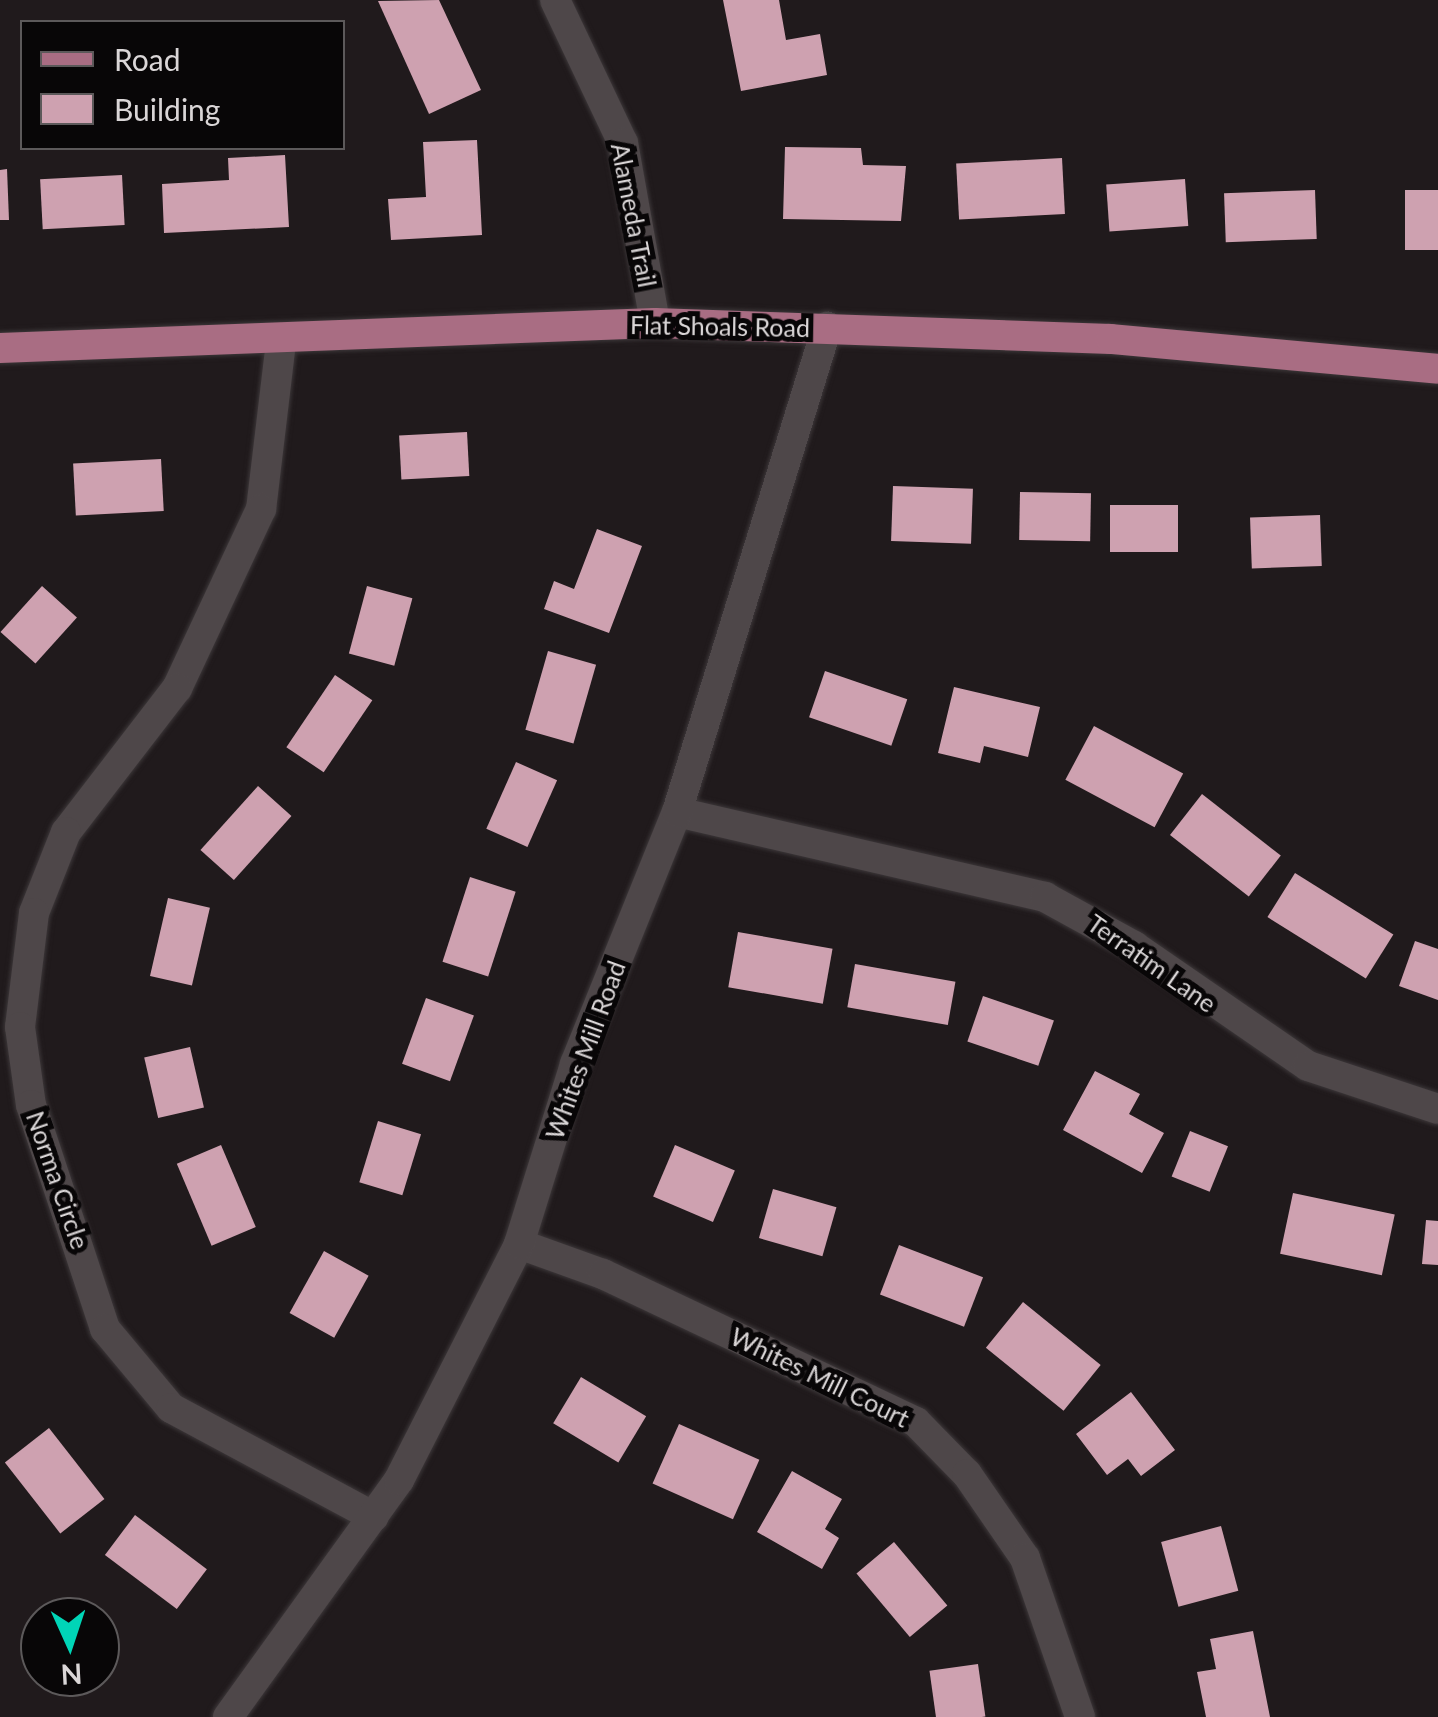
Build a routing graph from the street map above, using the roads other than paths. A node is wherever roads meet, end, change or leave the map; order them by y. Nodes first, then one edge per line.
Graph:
1 (555, 0) edge
2 (655, 322) junction
3 (827, 327) junction
4 (281, 342) junction
5 (0, 348) edge
6 (1438, 370) edge
7 (677, 812) junction
8 (1438, 1109) edge
9 (519, 1244) junction
10 (374, 1516) junction
11 (228, 1717) edge
12 (1080, 1717) edge

1 - 2 street, Alameda Trail
2 - 3 main road, Flat Shoals Road
2 - 4 main road, Flat Shoals Road
3 - 6 main road, Flat Shoals Road
3 - 7 street, Whites Mill Road
4 - 5 main road, Flat Shoals Road
4 - 10 street, Norma Circle
7 - 8 street, Terratim Lane
7 - 9 street, Whites Mill Road
9 - 10 street, Whites Mill Road
9 - 12 street, Whites Mill Court
10 - 11 street, Whites Mill Road

